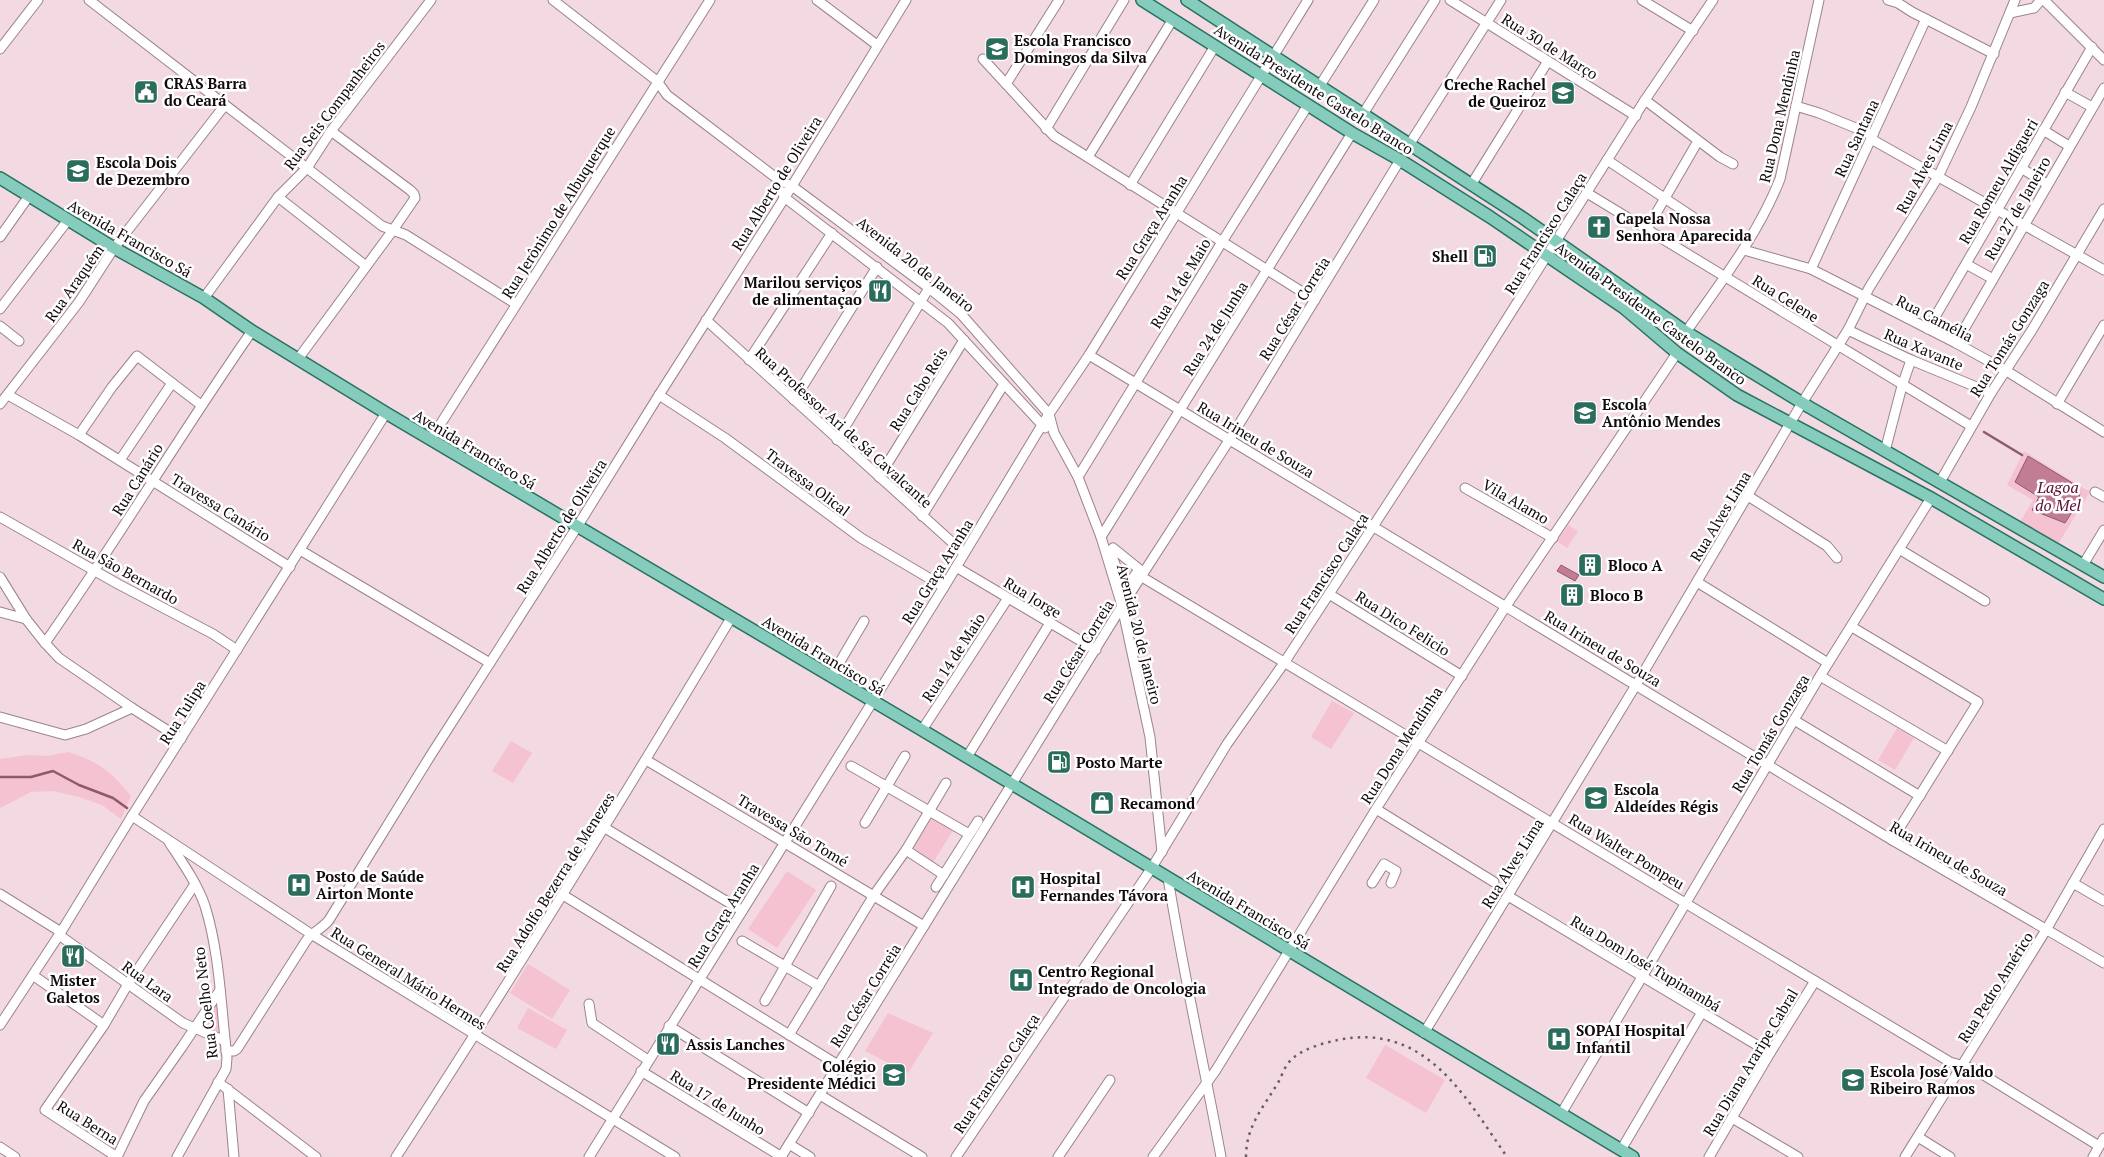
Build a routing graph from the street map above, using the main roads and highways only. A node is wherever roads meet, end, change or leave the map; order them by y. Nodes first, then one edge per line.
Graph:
1 (1142, 0) edge
2 (1187, 0) edge
3 (1214, 17) junction
4 (1201, 36) junction
5 (0, 178) edge
6 (2104, 577) edge
7 (2104, 599) edge
8 (1633, 1157) edge

1 - 4 main road, Avenida Presidente Castelo Branco
2 - 3 main road, Avenida Presidente Castelo Branco
3 - 4 main road
3 - 6 main road, Avenida Presidente Castelo Branco
4 - 7 main road, Avenida Presidente Castelo Branco
5 - 8 main road, Avenida Francisco Sá

